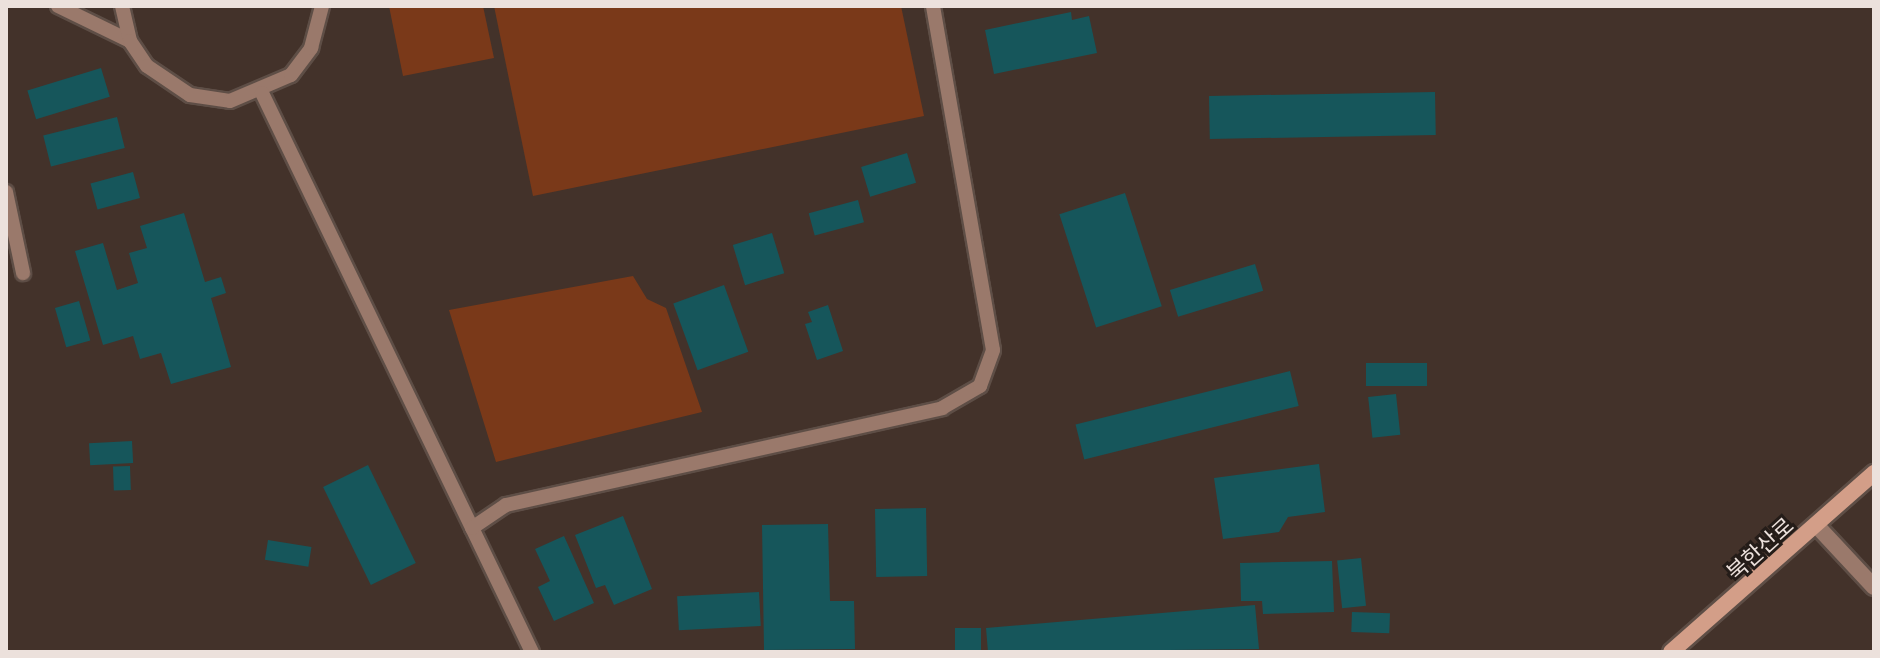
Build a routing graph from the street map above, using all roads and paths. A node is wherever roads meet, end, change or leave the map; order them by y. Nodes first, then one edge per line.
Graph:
1 (58, 6) edge
2 (122, 6) edge
3 (322, 6) edge
4 (933, 6) edge
5 (130, 41) junction
6 (262, 93) junction
7 (6, 192) edge
8 (23, 273) dead end
9 (1874, 473) edge
10 (1818, 527) junction
11 (472, 528) junction
12 (1874, 587) edge
13 (532, 652) edge
14 (1671, 652) edge

1 - 5 lane
2 - 5 lane
3 - 6 lane
4 - 11 lane
5 - 6 lane
6 - 11 lane
7 - 8 lane
9 - 10 street, 북한산로
10 - 12 street
10 - 14 street, 북한산로
11 - 13 lane

